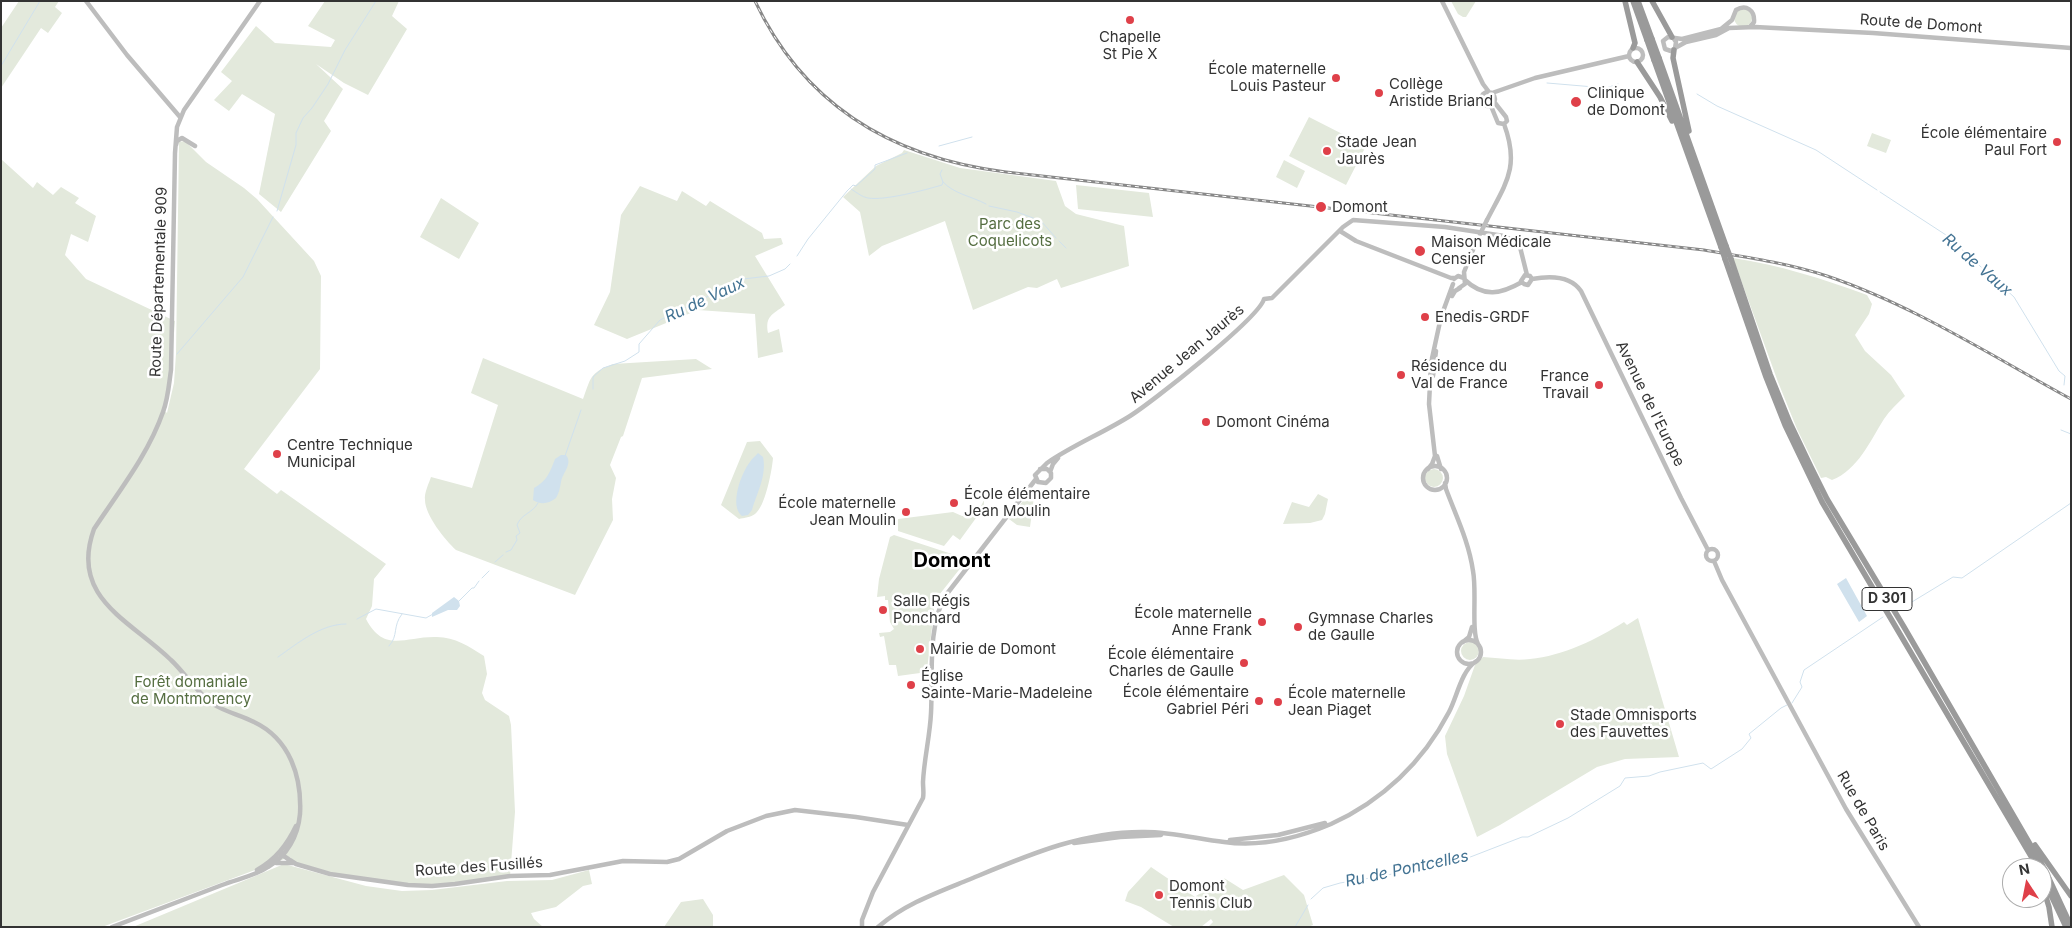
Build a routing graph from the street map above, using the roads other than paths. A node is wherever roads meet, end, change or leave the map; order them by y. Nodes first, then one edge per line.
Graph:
1 (86, 1) edge
2 (260, 1) edge
3 (1442, 1) edge
4 (1625, 1) edge
5 (1633, 1) edge
6 (1638, 1) edge
7 (1652, 1) edge
8 (1755, 19) junction
9 (1732, 20) junction
10 (1737, 27) junction
11 (1750, 27) junction
12 (1769, 30) junction
13 (1673, 38) junction
14 (1650, 39) junction
15 (1663, 45) junction
16 (1633, 48) junction
17 (2071, 48) edge
18 (1674, 49) junction
19 (1642, 52) junction
20 (1629, 56) junction
21 (1636, 62) junction
22 (1507, 88) junction
23 (1488, 93) junction
24 (1496, 98) junction
25 (1493, 105) junction
26 (180, 117) junction
27 (1504, 124) junction
28 (195, 146) dead end
29 (175, 153) junction
30 (1702, 186) junction
31 (1340, 231) junction
32 (1477, 240) junction
33 (1728, 259) junction
34 (1527, 275) junction
35 (1456, 278) junction
36 (1464, 279) junction
37 (1532, 279) junction
38 (1522, 282) junction
39 (1453, 284) junction
40 (1472, 286) junction
41 (1462, 288) junction
42 (1062, 455) junction
43 (1040, 469) junction
44 (1428, 469) junction
45 (1441, 469) junction
46 (1050, 472) junction
47 (1036, 479) junction
48 (1445, 483) junction
49 (1436, 490) junction
50 (1452, 504) junction
51 (1467, 546) junction
52 (1708, 550) junction
53 (1714, 561) junction
54 (1463, 642) junction
55 (1478, 644) junction
56 (1462, 661) junction
57 (1475, 662) junction
58 (1463, 679) junction
59 (2010, 809) junction
60 (908, 825) junction
61 (281, 854) junction
62 (2031, 858) edge
63 (287, 862) junction
64 (273, 864) junction
65 (296, 864) junction
66 (231, 882) junction
67 (2071, 896) edge
68 (2052, 897) edge
69 (2049, 908) edge
70 (2071, 926) edge
71 (112, 927) edge
72 (862, 927) edge
73 (878, 927) edge
74 (1919, 927) edge
75 (2052, 927) edge
76 (2066, 927) edge

1 - 26 main road
2 - 26 main road, Route Départementale 909
3 - 23 main road
4 - 16 highway
5 - 14 highway, D 301
6 - 14 highway, D 301
7 - 13 highway
8 - 9 main road
8 - 11 main road
8 - 12 main road
9 - 10 main road
9 - 13 main road
10 - 11 main road
10 - 18 main road
11 - 12 main road, Route de Domont
12 - 17 main road, Route de Domont
13 - 15 main road
13 - 18 main road
14 - 30 highway, D 301, bridge
15 - 18 main road
15 - 19 main road
16 - 19 main road
16 - 20 main road
18 - 30 highway
19 - 21 main road
20 - 21 main road
20 - 22 main road
21 - 30 highway
22 - 23 main road
22 - 24 main road
23 - 24 main road
23 - 25 main road
24 - 25 main road
25 - 27 main road
25 - 27 main road
26 - 29 main road, Route Départementale 909
27 - 32 main road, bridge
28 - 29 main road
29 - 61 main road, Route Départementale 909
30 - 33 highway, D 301, bridge
31 - 34 main road, Avenue Jean Jaurès
31 - 35 main road
31 - 42 main road, Avenue Jean Jaurès
32 - 35 main road
32 - 36 main road
33 - 59 highway, D 301
33 - 62 highway, D 301
34 - 37 main road
34 - 38 main road
35 - 36 main road
35 - 39 main road
36 - 40 main road
36 - 41 main road
37 - 38 main road
37 - 52 main road, Avenue de l'Europe
38 - 40 main road
39 - 41 main road
39 - 44 main road
40 - 41 main road
41 - 45 main road
42 - 43 main road, Avenue Jean Jaurès
42 - 46 main road, Avenue Jean Jaurès
43 - 46 main road
43 - 47 main road
44 - 45 main road
44 - 49 main road
45 - 48 main road
46 - 47 main road
47 - 60 main road
48 - 49 main road
48 - 50 main road
49 - 50 main road
50 - 51 main road
51 - 54 main road
51 - 55 main road
52 - 53 main road
52 - 53 main road
53 - 74 main road, Rue de Paris
54 - 55 main road
54 - 56 main road
55 - 57 main road
56 - 57 main road
56 - 58 main road
57 - 58 main road
58 - 73 main road
59 - 67 highway
59 - 70 highway, D 301
60 - 65 main road, Route des Fusillés
60 - 72 main road
61 - 63 main road
61 - 64 main road
61 - 65 main road, Route des Fusillés
61 - 66 main road
63 - 64 main road
63 - 65 main road
64 - 66 main road
66 - 71 main road
68 - 76 highway
69 - 75 highway

